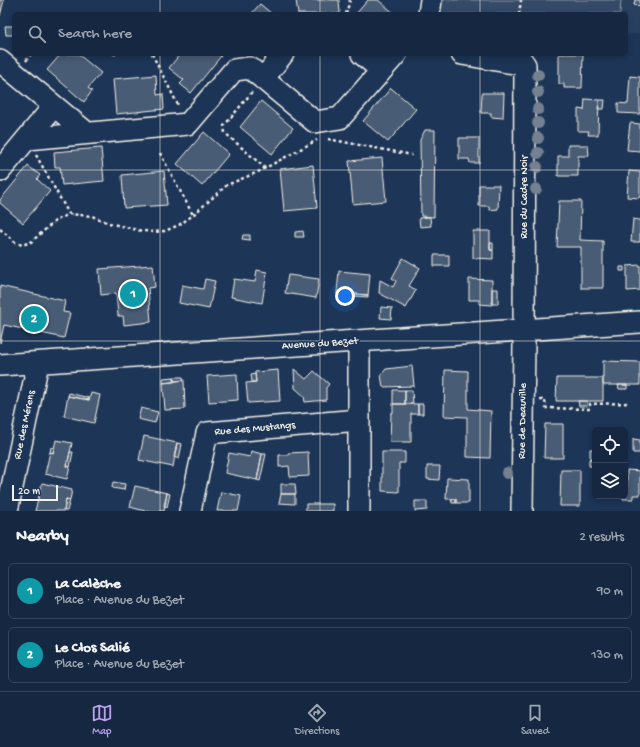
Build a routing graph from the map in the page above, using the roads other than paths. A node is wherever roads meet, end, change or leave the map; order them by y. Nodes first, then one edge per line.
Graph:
1 (431, 0) edge
2 (429, 12) edge
3 (281, 56) edge
4 (364, 56) edge
5 (394, 56) edge
6 (486, 56) edge
7 (521, 59) edge
8 (0, 61) edge
9 (381, 70) junction
10 (263, 79) junction
11 (54, 106) junction
12 (87, 133) junction
13 (27, 139) junction
14 (0, 170) edge
15 (640, 322) edge
16 (524, 330) junction
17 (359, 341) junction
18 (38, 363) junction
19 (0, 365) edge
20 (359, 420) junction
21 (7, 511) edge
22 (190, 511) edge
23 (359, 511) edge
24 (522, 511) edge

1 - 2 street
3 - 10 street
4 - 9 street
5 - 9 street
6 - 7 street, Rue du Cadre Noir
7 - 16 street, Rue du Cadre Noir
8 - 11 street
9 - 10 street
10 - 12 street
11 - 12 street
11 - 13 street
12 - 13 street
13 - 14 street
15 - 16 street, Avenue du Bezet
16 - 17 street, Avenue du Bezet
16 - 24 street, Rue de Deauville
17 - 18 street, Avenue du Bezet
17 - 20 street
18 - 19 street, Avenue du Bezet
18 - 21 street, Rue des Mérens
20 - 22 street, Rue des Mustangs
20 - 23 street

